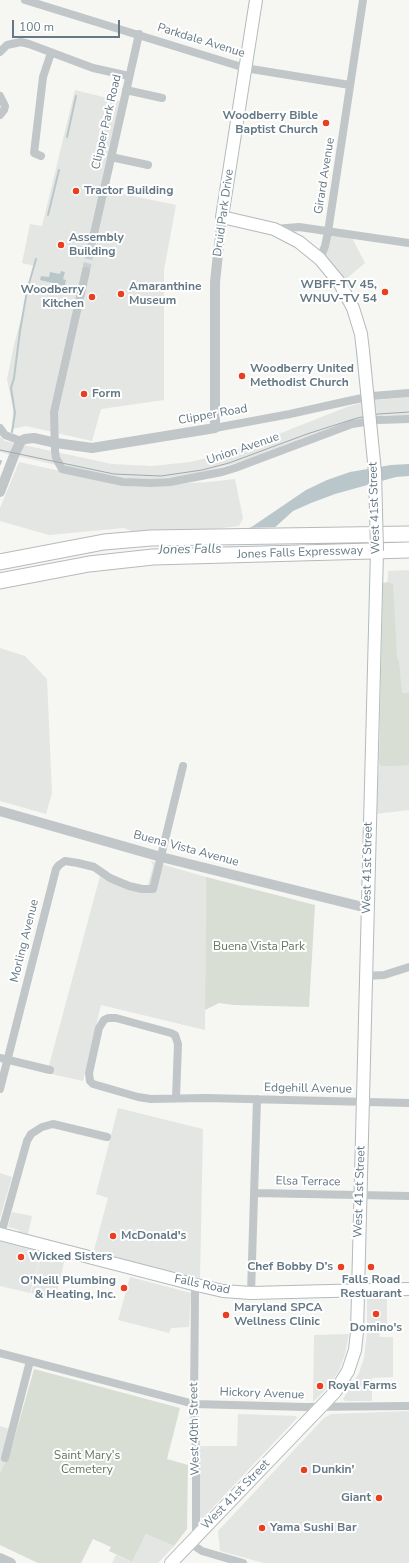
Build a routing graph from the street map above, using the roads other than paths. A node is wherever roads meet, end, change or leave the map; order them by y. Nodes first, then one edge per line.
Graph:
1 (25, 0) edge
2 (256, 0) edge
3 (363, 0) edge
4 (138, 34) junction
5 (0, 52) edge
6 (51, 53) junction
7 (245, 68) junction
8 (129, 76) junction
9 (350, 85) junction
10 (126, 90) junction
11 (0, 96) edge
12 (162, 98) dead end
13 (0, 115) edge
14 (41, 156) dead end
15 (111, 157) junction
16 (148, 166) dead end
17 (222, 217) junction
18 (274, 229) junction
19 (328, 232) junction
20 (93, 238) tunnel mouth
21 (409, 243) edge
22 (320, 259) junction
23 (86, 270) tunnel mouth
24 (409, 393) edge
25 (409, 419) edge
26 (0, 428) edge
27 (215, 428) junction
28 (14, 439) junction
29 (56, 443) junction
30 (0, 492) edge
31 (409, 534) edge
32 (409, 550) edge
33 (0, 562) edge
34 (0, 581) edge
35 (183, 766) dead end
36 (0, 811) edge
37 (161, 857) junction
38 (367, 908) junction
39 (409, 967) edge
40 (365, 976) junction
41 (4, 1059) edge
42 (50, 1070) dead end
43 (0, 1089) edge
44 (176, 1098) junction
45 (257, 1099) junction
46 (362, 1102) junction
47 (409, 1103) edge
48 (107, 1137) dead end
49 (254, 1193) junction
50 (360, 1195) junction
51 (409, 1196) edge
52 (1, 1234) edge
53 (197, 1285) junction
54 (409, 1289) edge
55 (358, 1290) junction
56 (251, 1293) junction
57 (0, 1353) edge
58 (30, 1361) junction
59 (194, 1404) junction
60 (322, 1406) junction
61 (409, 1406) edge
62 (5, 1458) dead end
63 (193, 1540) junction
64 (0, 1558) edge
65 (10, 1563) edge
66 (171, 1563) edge
67 (243, 1563) edge

1 - 4 street, Parkdale Avenue
2 - 7 main road, Druid Park Drive
3 - 9 street, Girard Avenue
4 - 7 street, Parkdale Avenue
4 - 8 street, Clipper Park Road
5 - 6 street
6 - 8 street
6 - 14 street
7 - 9 street, Parkdale Avenue
7 - 17 main road, Druid Park Drive
8 - 10 street, Clipper Park Road
9 - 19 street, Girard Avenue
10 - 12 street
10 - 15 street, Clipper Park Road
11 - 13 street
15 - 16 street
15 - 20 street, Clipper Park Road
17 - 18 main road, West 41st Street
17 - 27 street, Druid Park Drive
18 - 19 street
18 - 22 main road, West 41st Street
19 - 21 street
19 - 22 street, Girard Avenue
22 - 38 main road, West 41st Street, bridge
23 - 29 street
24 - 27 street, Clipper Road
25 - 29 street, Union Avenue
26 - 28 street
27 - 29 street, Clipper Road
28 - 29 street, Clipper Road
28 - 30 street
31 - 33 highway, Jones Falls Expressway
32 - 34 highway, Jones Falls Expressway
35 - 37 street
36 - 37 street, Buena Vista Avenue
37 - 38 street, Buena Vista Avenue
37 - 41 street, Morling Avenue
38 - 40 main road, West 41st Street
39 - 40 street
40 - 46 main road, West 41st Street
41 - 42 street
41 - 43 street, Morling Avenue
44 - 44 street, Edgehill Avenue
44 - 45 street, Edgehill Avenue
45 - 46 street, Edgehill Avenue
45 - 49 street
46 - 47 street, Edgehill Avenue
46 - 50 main road, West 41st Street
48 - 52 street
49 - 50 street, Elsa Terrace
49 - 56 street
50 - 51 street, Elsa Terrace
50 - 55 main road, West 41st Street
52 - 53 main road, Falls Road
53 - 56 main road, Falls Road
53 - 59 street, West 40th Street
54 - 55 main road, Falls Road
55 - 56 main road, Falls Road
55 - 60 main road, West 41st Street
57 - 58 street, Hickory Avenue
58 - 59 street, Hickory Avenue
58 - 62 street
59 - 60 street, Hickory Avenue
59 - 63 street, West 40th Street
60 - 61 street, Hickory Avenue
60 - 63 main road, West 41st Street
63 - 66 main road
63 - 67 street
64 - 65 street

